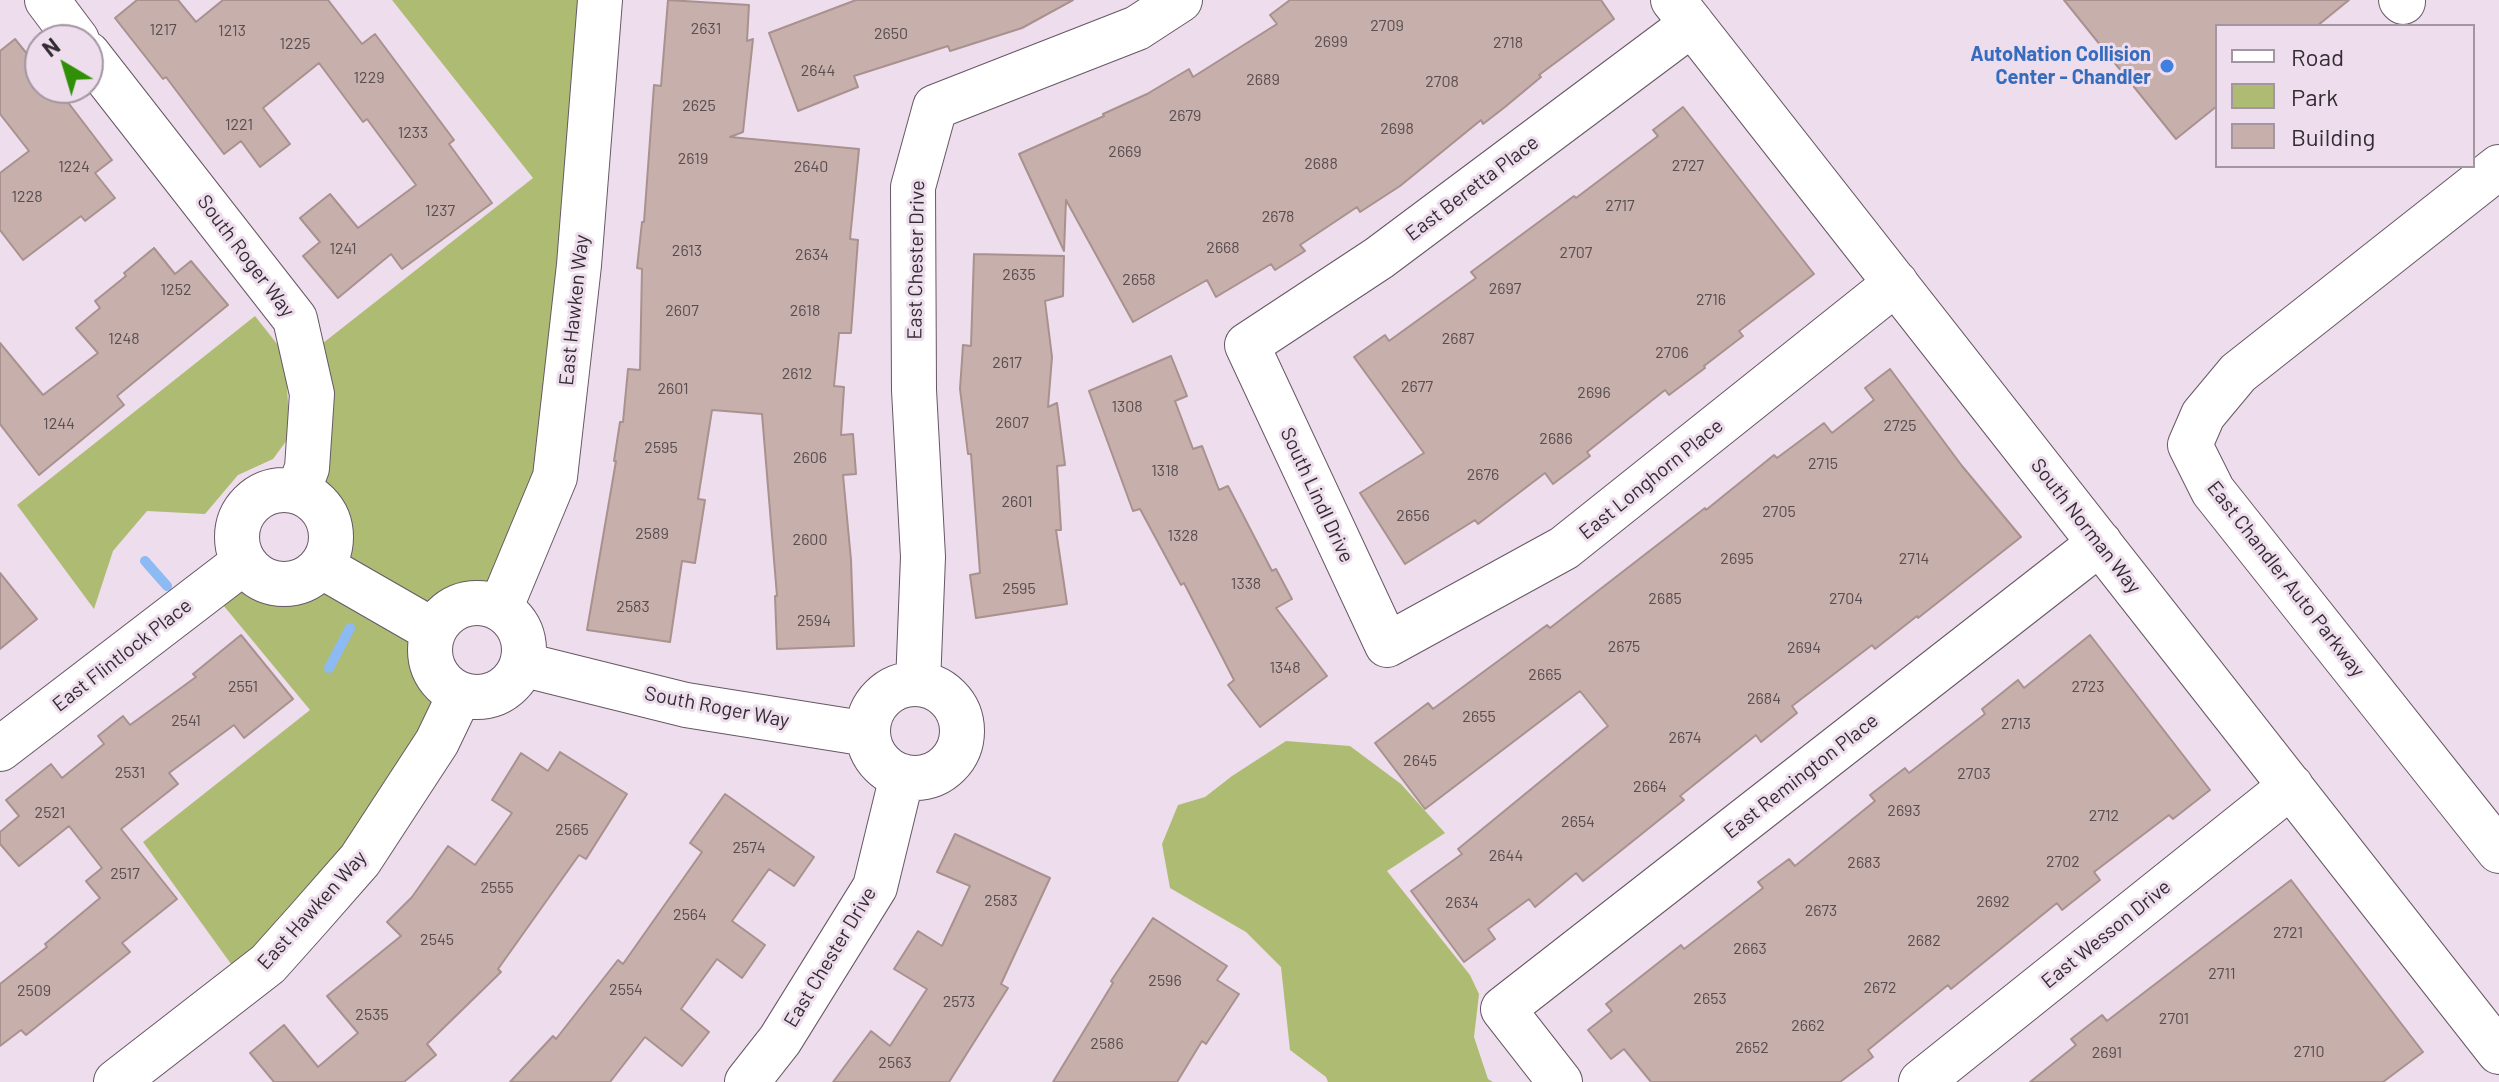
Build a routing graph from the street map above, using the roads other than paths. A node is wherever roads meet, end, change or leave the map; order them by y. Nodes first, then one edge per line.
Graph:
1 (47, 0) edge
2 (600, 0) edge
3 (1180, 0) edge
4 (1683, 12) edge
5 (65, 24) edge
6 (104, 74) edge
7 (2499, 167) edge
8 (1896, 283) junction
9 (1247, 345) joint
10 (298, 492) junction
11 (2100, 543) junction
12 (244, 562) junction
13 (321, 566) junction
14 (500, 609) junction
15 (434, 631) junction
16 (1387, 645) joint
17 (523, 659) junction
18 (918, 684) junction
19 (460, 694) junction
20 (868, 734) junction
21 (0, 749) edge
22 (902, 776) junction
23 (2291, 786) junction
24 (2499, 851) edge
25 (2499, 1052) edge
26 (2499, 1069) edge
27 (116, 1082) edge
28 (747, 1082) edge
29 (1560, 1082) edge
30 (1921, 1082) edge
31 (2482, 1082) edge

1 - 5 street
2 - 14 street, East Hawken Way
3 - 18 street, East Chester Drive
4 - 8 street, South Norman Way
4 - 9 street, East Beretta Place
6 - 10 street, South Roger Way
7 - 24 street, East Chandler Auto Parkway
8 - 11 street, South Norman Way
8 - 16 street, East Longhorn Place
9 - 16 street, South Lindl Drive
10 - 12 street
10 - 13 street
11 - 23 street, South Norman Way
11 - 29 street, East Remington Place
12 - 13 street
12 - 21 street, East Flintlock Place
13 - 15 street
14 - 15 street
14 - 17 street
15 - 19 street
17 - 19 street
17 - 20 street, South Roger Way
18 - 20 street
18 - 22 street
19 - 27 street, East Hawken Way
20 - 22 street
22 - 28 street, East Chester Drive
23 - 25 street, South Norman Way
23 - 30 street, East Wesson Drive
26 - 31 street

